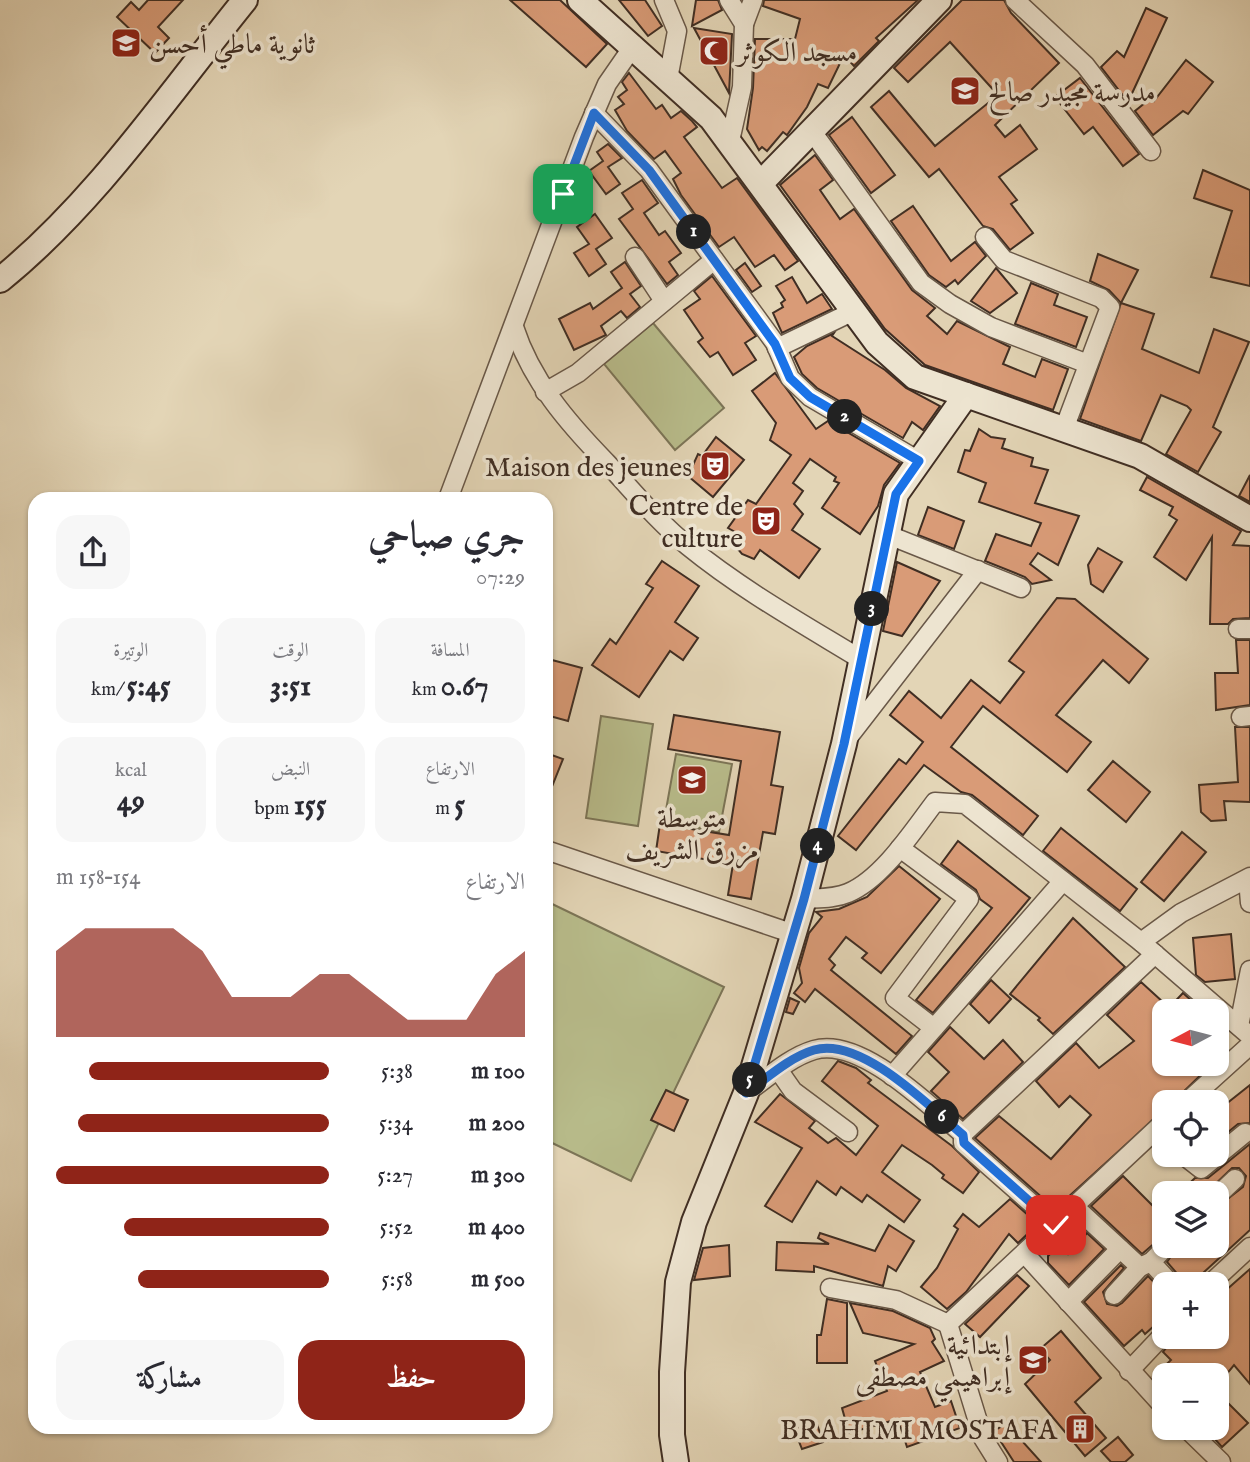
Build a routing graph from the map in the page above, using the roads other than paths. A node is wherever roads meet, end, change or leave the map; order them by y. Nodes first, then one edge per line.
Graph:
1 (245, 0) edge
2 (580, 0) edge
3 (664, 0) edge
4 (729, 0) edge
5 (753, 0) edge
6 (939, 0) edge
7 (1015, 0) edge
8 (744, 24) junction
9 (634, 45) junction
10 (668, 79) junction
11 (594, 113) junction
12 (811, 130) junction
13 (730, 141) junction
14 (1151, 151) dead end
15 (761, 183) junction
16 (985, 237) dead end
17 (635, 257) dead end
18 (714, 260) junction
19 (0, 280) edge
20 (664, 301) junction
21 (854, 311) junction
22 (514, 327) junction
23 (777, 348) junction
24 (1088, 364) junction
25 (545, 392) junction
26 (966, 395) junction
27 (1064, 429) junction
28 (919, 461) junction
29 (451, 492) edge
30 (1250, 519) edge
31 (886, 534) junction
32 (978, 570) junction
33 (1021, 588) dead end
34 (862, 660) junction
35 (844, 744) junction
36 (900, 848) junction
37 (553, 852) edge
38 (1249, 878) edge
39 (1063, 881) junction
40 (804, 899) junction
41 (1250, 904) edge
42 (794, 933) junction
43 (1148, 948) junction
44 (1250, 970) edge
45 (934, 1028) junction
46 (1245, 1031) edge
47 (1250, 1045) edge
48 (779, 1071) junction
49 (892, 1076) junction
50 (1200, 1090) edge
51 (746, 1093) junction
52 (848, 1132) dead end
53 (1245, 1133) dead end
54 (963, 1135) junction
55 (1152, 1137) edge
56 (1229, 1146) edge
57 (1235, 1179) dead end
58 (1229, 1185) edge
59 (1075, 1207) junction
60 (1056, 1225) junction
61 (1250, 1247) edge
62 (1120, 1250) junction
63 (1025, 1254) junction
64 (1154, 1258) edge
65 (1146, 1265) junction
66 (1155, 1272) edge
67 (1223, 1272) edge
68 (830, 1288) dead end
69 (1114, 1295) dead end
70 (1068, 1302) junction
71 (948, 1324) junction
72 (1152, 1347) edge
73 (1129, 1371) junction
74 (1152, 1395) edge
75 (1198, 1440) edge
76 (676, 1462) edge
77 (998, 1462) edge
78 (1221, 1462) edge

1 - 19 street
2 - 9 street
3 - 10 street
4 - 8 street
5 - 8 street
6 - 12 street
7 - 14 street
8 - 13 street
9 - 10 street
9 - 11 street
10 - 13 street
11 - 18 street
11 - 22 street
12 - 15 street
12 - 24 street
13 - 15 street
15 - 21 street
16 - 24 street
17 - 20 street
18 - 20 street
18 - 23 street
20 - 25 street
21 - 23 street
21 - 26 street
22 - 25 street
22 - 29 street
23 - 28 street
24 - 27 street
25 - 34 street
26 - 27 street
26 - 28 street
27 - 30 street
28 - 31 street
31 - 32 street
31 - 34 street
32 - 33 street
32 - 35 street
34 - 35 street
35 - 40 street
36 - 39 street
36 - 40 street
36 - 45 street
37 - 42 street
38 - 41 street
38 - 43 street
39 - 43 street
39 - 45 street
40 - 42 street
42 - 51 street
43 - 46 street
43 - 54 street
44 - 46 street
45 - 49 street
47 - 50 street
48 - 49 street
48 - 51 street
48 - 52 street
49 - 54 street
51 - 76 street
53 - 56 street
54 - 60 street
55 - 59 street
57 - 58 street
59 - 60 street
59 - 62 street
60 - 63 street
61 - 67 street
62 - 65 street
62 - 70 street
63 - 70 street
63 - 71 street
64 - 65 street
65 - 66 street
65 - 69 street
68 - 71 street
70 - 73 street
71 - 77 street
72 - 73 street
73 - 74 street
75 - 78 street

